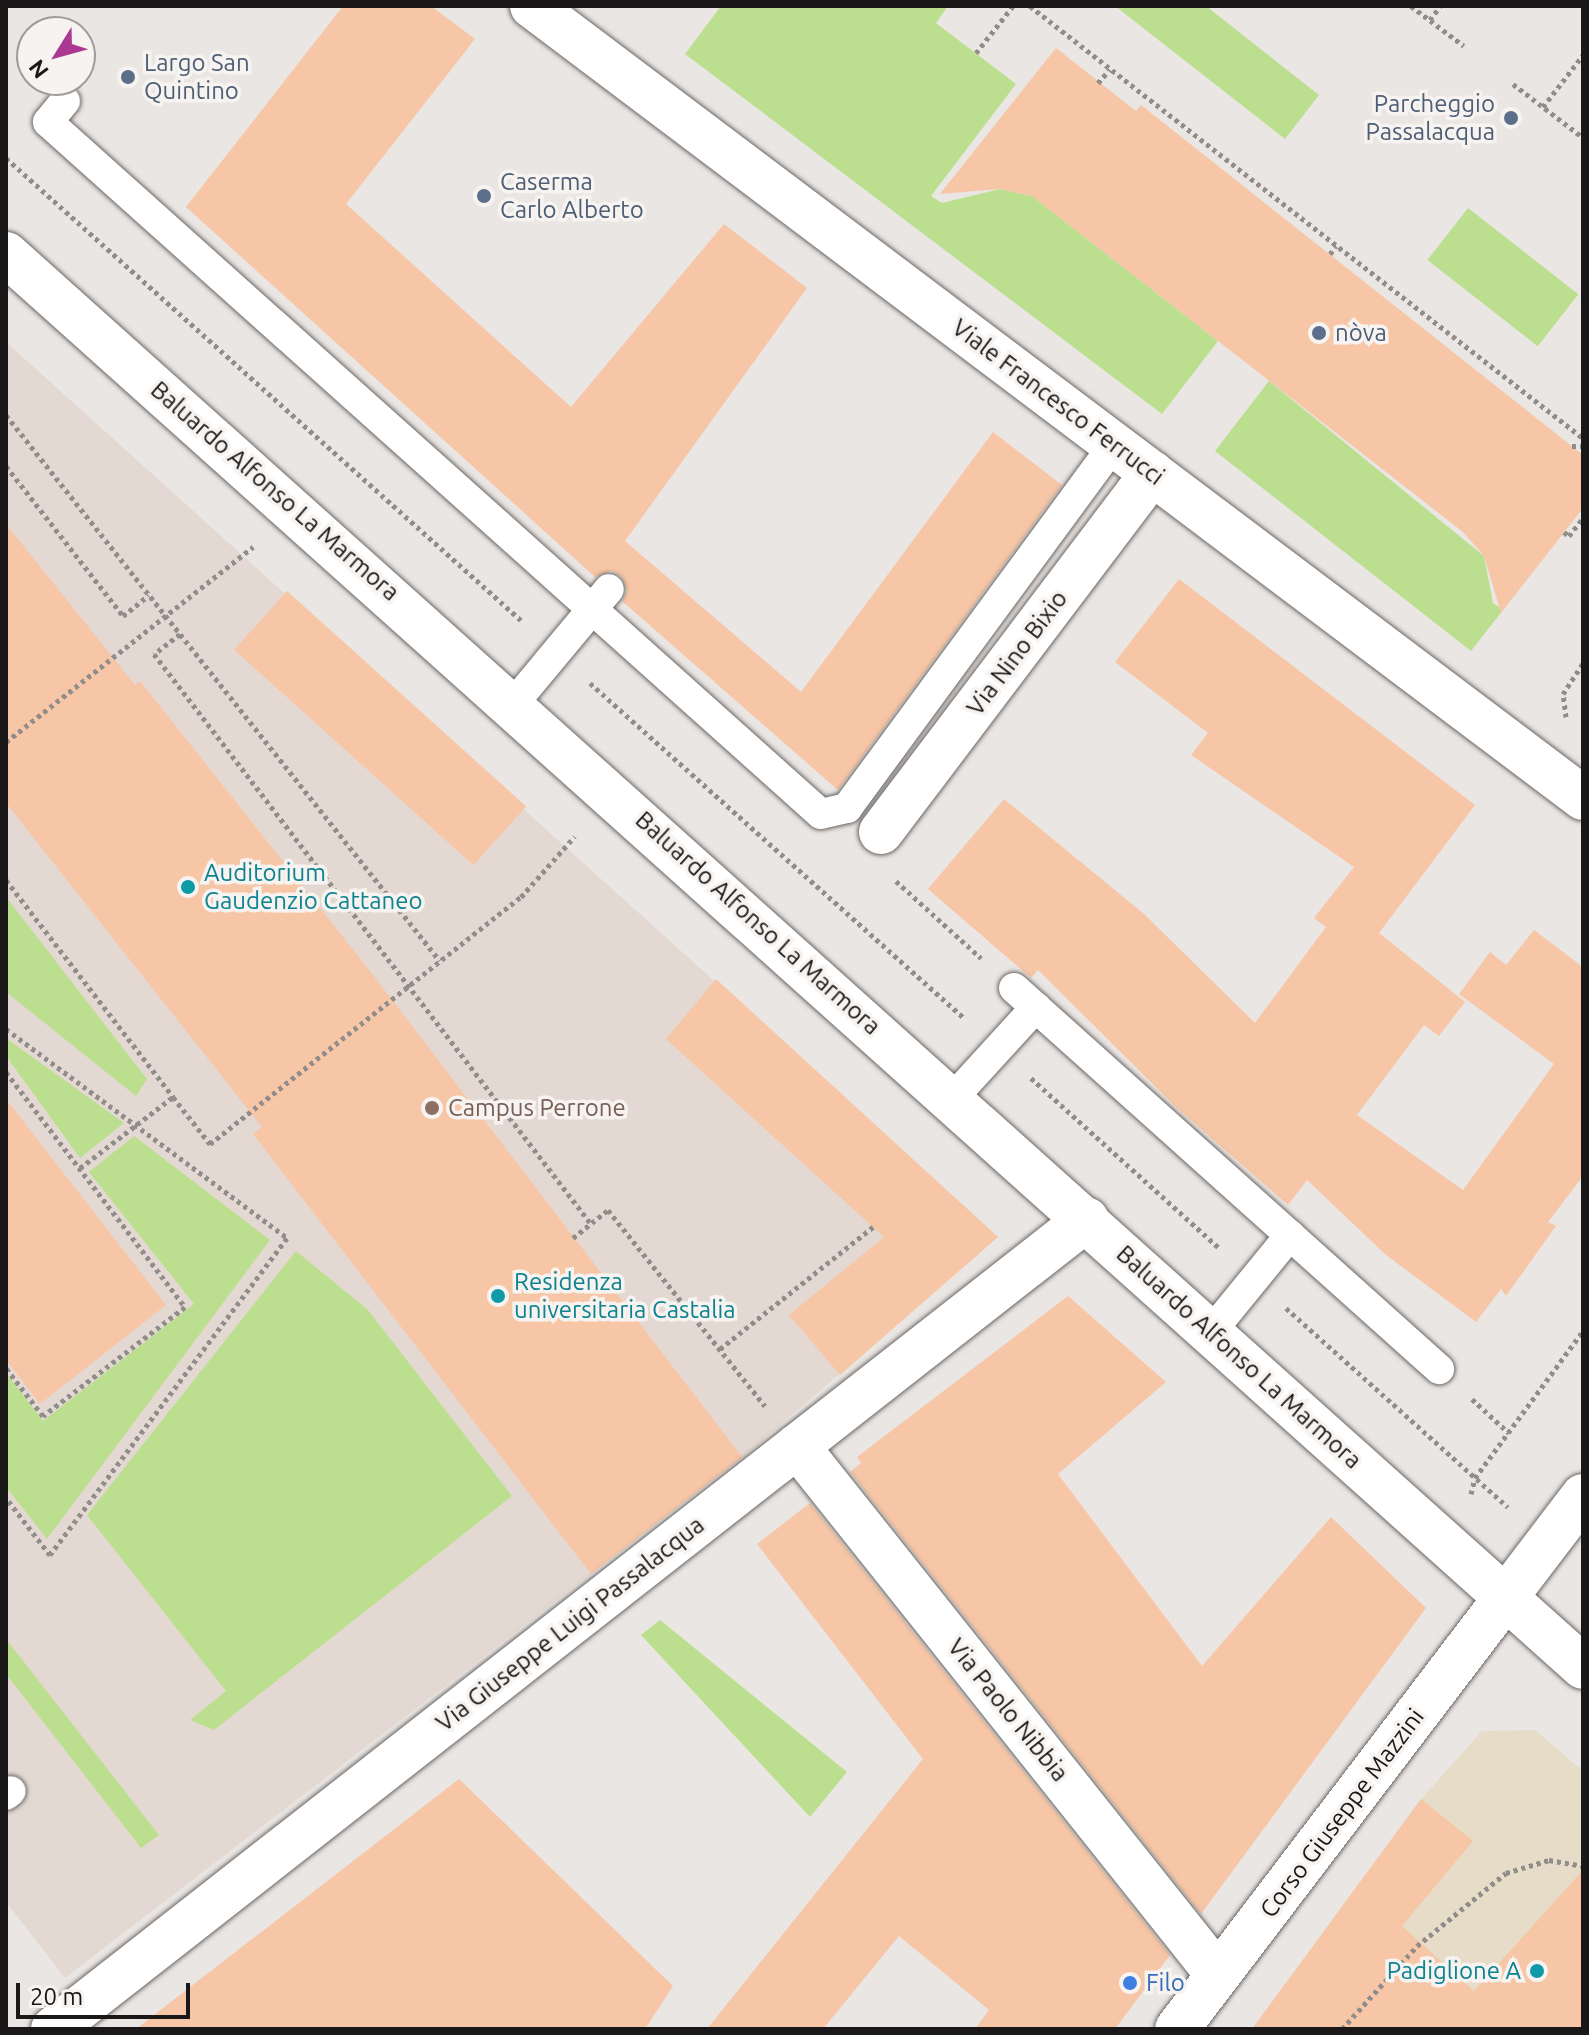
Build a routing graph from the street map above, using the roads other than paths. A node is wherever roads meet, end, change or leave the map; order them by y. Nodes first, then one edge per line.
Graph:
1 (532, 6) edge
2 (65, 101) dead end
3 (6, 254) edge
4 (1114, 444) junction
5 (1153, 473) junction
6 (600, 600) junction
7 (514, 703) junction
8 (1583, 798) edge
9 (884, 853) road end
10 (953, 1098) junction
11 (1087, 1219) junction
12 (1290, 1235) junction
13 (1211, 1332) junction
14 (1439, 1369) dead end
15 (797, 1446) junction
16 (1583, 1496) edge
17 (1506, 1597) junction
18 (1583, 1667) edge
19 (1218, 1975) junction
20 (53, 2029) edge
21 (1177, 2029) edge

1 - 4 street, Viale Francesco Ferrucci
2 - 6 lane
3 - 7 street, Baluardo Alfonso La Marmora
4 - 5 street, Viale Francesco Ferrucci
4 - 6 lane
5 - 8 street, Viale Francesco Ferrucci
5 - 9 street, Via Nino Bixio
6 - 7 lane
7 - 10 street, Baluardo Alfonso La Marmora
10 - 11 street, Baluardo Alfonso La Marmora
10 - 12 lane
11 - 13 street, Baluardo Alfonso La Marmora
11 - 15 street, Via Giuseppe Luigi Passalacqua
12 - 13 lane
12 - 14 lane
13 - 17 street, Baluardo Alfonso La Marmora
15 - 19 street, Via Paolo Nibbia
15 - 20 street, Via Giuseppe Luigi Passalacqua
16 - 17 street, Corso Giuseppe Mazzini
17 - 18 street, Baluardo Alfonso La Marmora
17 - 19 street, Corso Giuseppe Mazzini
19 - 21 street, Corso Giuseppe Mazzini

